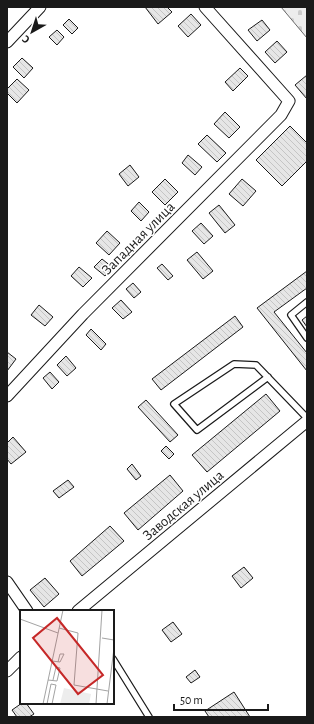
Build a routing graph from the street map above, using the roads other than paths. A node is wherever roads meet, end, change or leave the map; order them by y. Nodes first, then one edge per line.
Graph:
1 (40, 7) edge
2 (205, 7) edge
3 (7, 42) edge
4 (307, 302) edge
5 (307, 338) edge
6 (268, 377) junction
7 (7, 396) edge
8 (307, 420) edge
9 (7, 582) edge
10 (26, 610) edge
11 (81, 610) edge
12 (20, 658) edge
13 (114, 661) edge
14 (7, 671) edge
15 (149, 717) edge

1 - 3 street
2 - 7 street, Западная улица
4 - 5 lane
6 - 6 lane
6 - 8 lane
8 - 11 street, Заводская улица
9 - 10 street
12 - 14 street
13 - 15 lane

